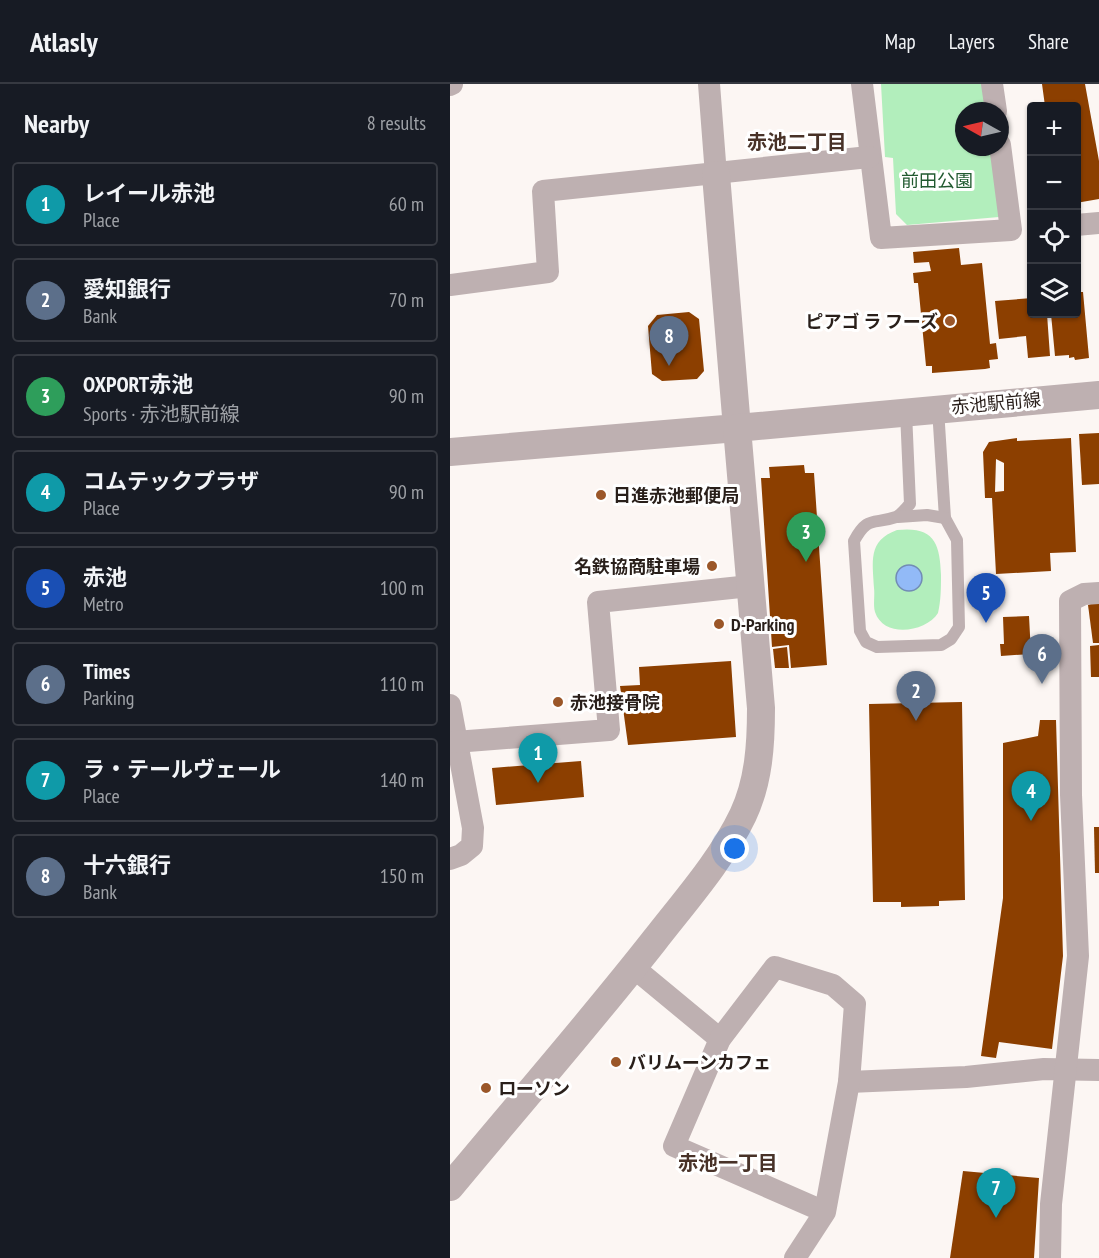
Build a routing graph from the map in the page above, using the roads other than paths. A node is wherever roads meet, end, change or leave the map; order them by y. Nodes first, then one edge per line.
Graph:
1 (709, 84) edge
2 (862, 84) edge
3 (992, 84) edge
4 (995, 102) edge
5 (1003, 156) edge
6 (869, 157) junction
7 (716, 175) junction
8 (1099, 223) edge
9 (1081, 225) edge
10 (1021, 229) edge
11 (450, 285) edge
12 (1099, 395) edge
13 (938, 408) junction
14 (900, 413) junction
15 (736, 428) junction
16 (450, 452) edge
17 (898, 517) junction
18 (945, 518) junction
19 (750, 586) junction
20 (1099, 593) edge
21 (450, 705) edge
22 (455, 742) junction
23 (450, 859) edge
24 (633, 967) junction
25 (720, 1039) junction
26 (1065, 1070) junction
27 (1099, 1070) edge
28 (849, 1082) junction
29 (450, 1187) edge
30 (825, 1212) junction
31 (795, 1258) edge
32 (1050, 1258) edge

1 - 7 street
2 - 6 street
3 - 4 street
5 - 10 street
6 - 7 street
6 - 10 street
7 - 11 street
7 - 15 street
8 - 9 street
12 - 13 street, 赤池駅前線
13 - 14 street, 赤池駅前線
13 - 18 lane
14 - 15 street, 赤池駅前線
14 - 17 lane
15 - 16 street, 赤池駅前線
15 - 19 street
17 - 18 lane
17 - 18 lane
19 - 22 street
19 - 24 street
20 - 26 street
21 - 22 street
22 - 23 street
24 - 25 street
24 - 29 street
25 - 28 street
25 - 30 street
26 - 27 street
26 - 28 street
26 - 32 street
28 - 30 street
30 - 31 street

